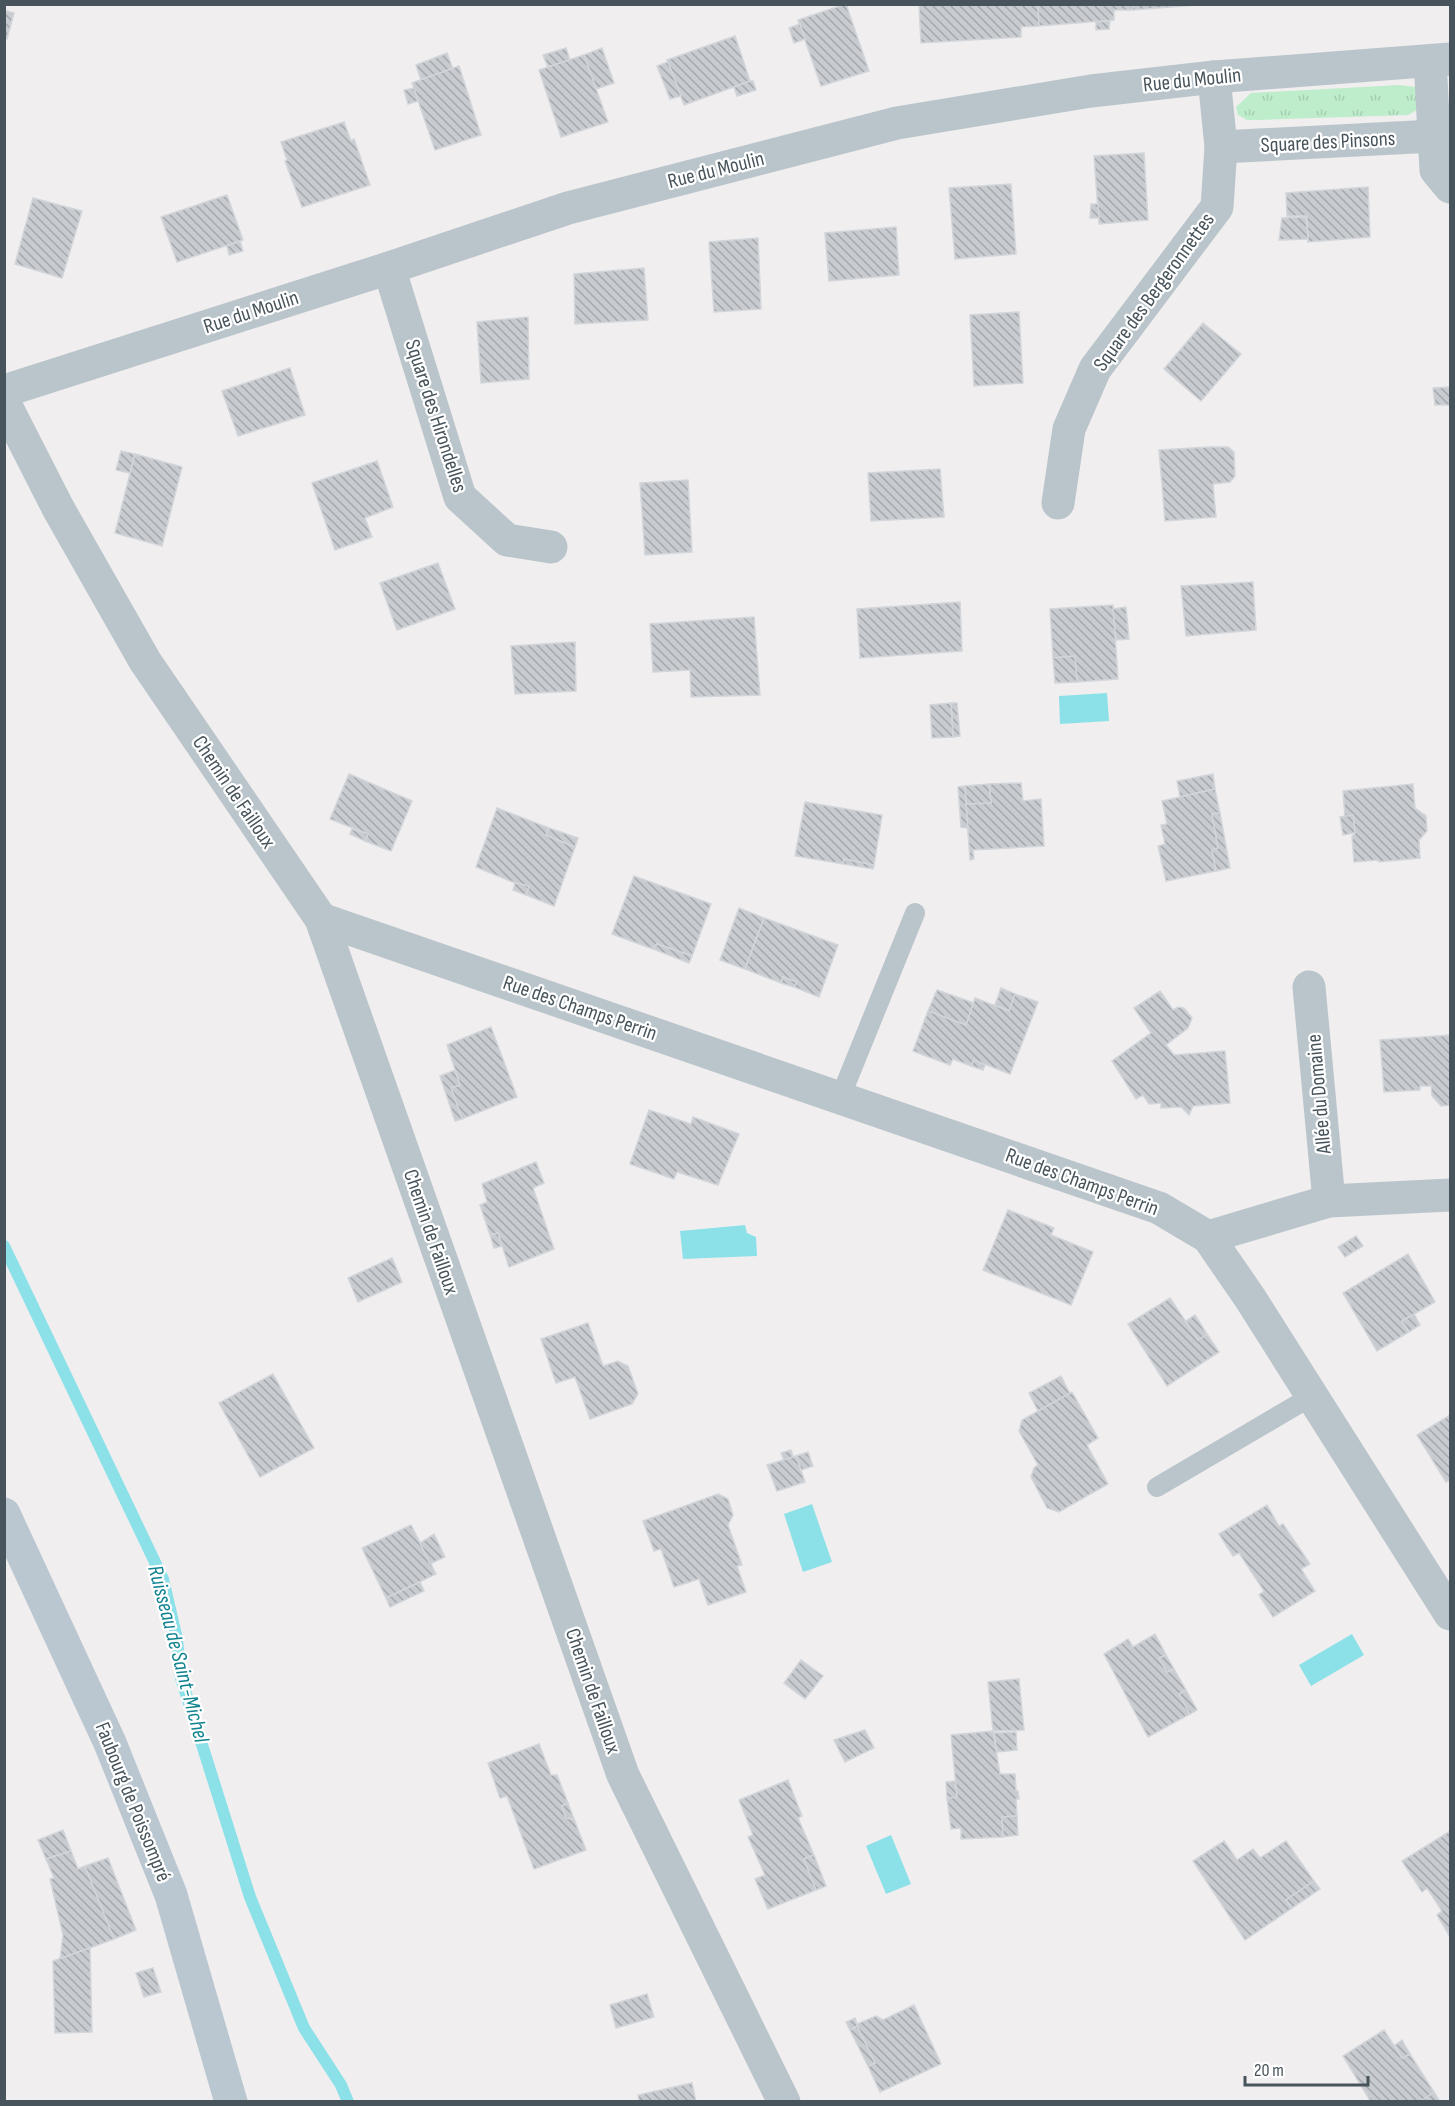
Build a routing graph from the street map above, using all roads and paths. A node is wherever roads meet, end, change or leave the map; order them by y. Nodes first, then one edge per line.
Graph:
1 (1440, 60) edge
2 (1214, 77) junction
3 (1434, 136) junction
4 (1221, 147) junction
5 (1450, 187) edge
6 (389, 268) junction
7 (4, 392) edge
8 (4, 402) edge
9 (1058, 503) dead end
10 (551, 547) dead end
11 (915, 913) dead end
12 (321, 919) junction
13 (1309, 987) dead end
14 (840, 1098) junction
15 (1450, 1195) edge
16 (1329, 1201) junction
17 (1208, 1238) junction
18 (1312, 1396) junction
19 (1157, 1486) dead end
20 (4, 1514) edge
21 (1450, 1614) edge
22 (231, 2102) edge
23 (784, 2102) edge

1 - 2 street, Rue du Moulin
1 - 3 street
2 - 4 street, Square des Bergeronnettes
2 - 6 street, Rue du Moulin
3 - 4 street, Square des Pinsons
3 - 5 street
4 - 9 street, Square des Bergeronnettes
6 - 7 street, Rue du Moulin
6 - 10 street, Square des Hirondelles
8 - 12 street, Chemin de Failloux
11 - 14 lane
12 - 14 street, Rue des Champs Perrin
12 - 23 street, Chemin de Failloux
13 - 16 street, Allée du Domaine
14 - 17 street, Rue des Champs Perrin
15 - 16 street
16 - 17 street
17 - 18 street, Rue des Champs Perrin
18 - 19 lane
18 - 21 street, Rue des Champs Perrin
20 - 22 main road, Faubourg de Poissompré

